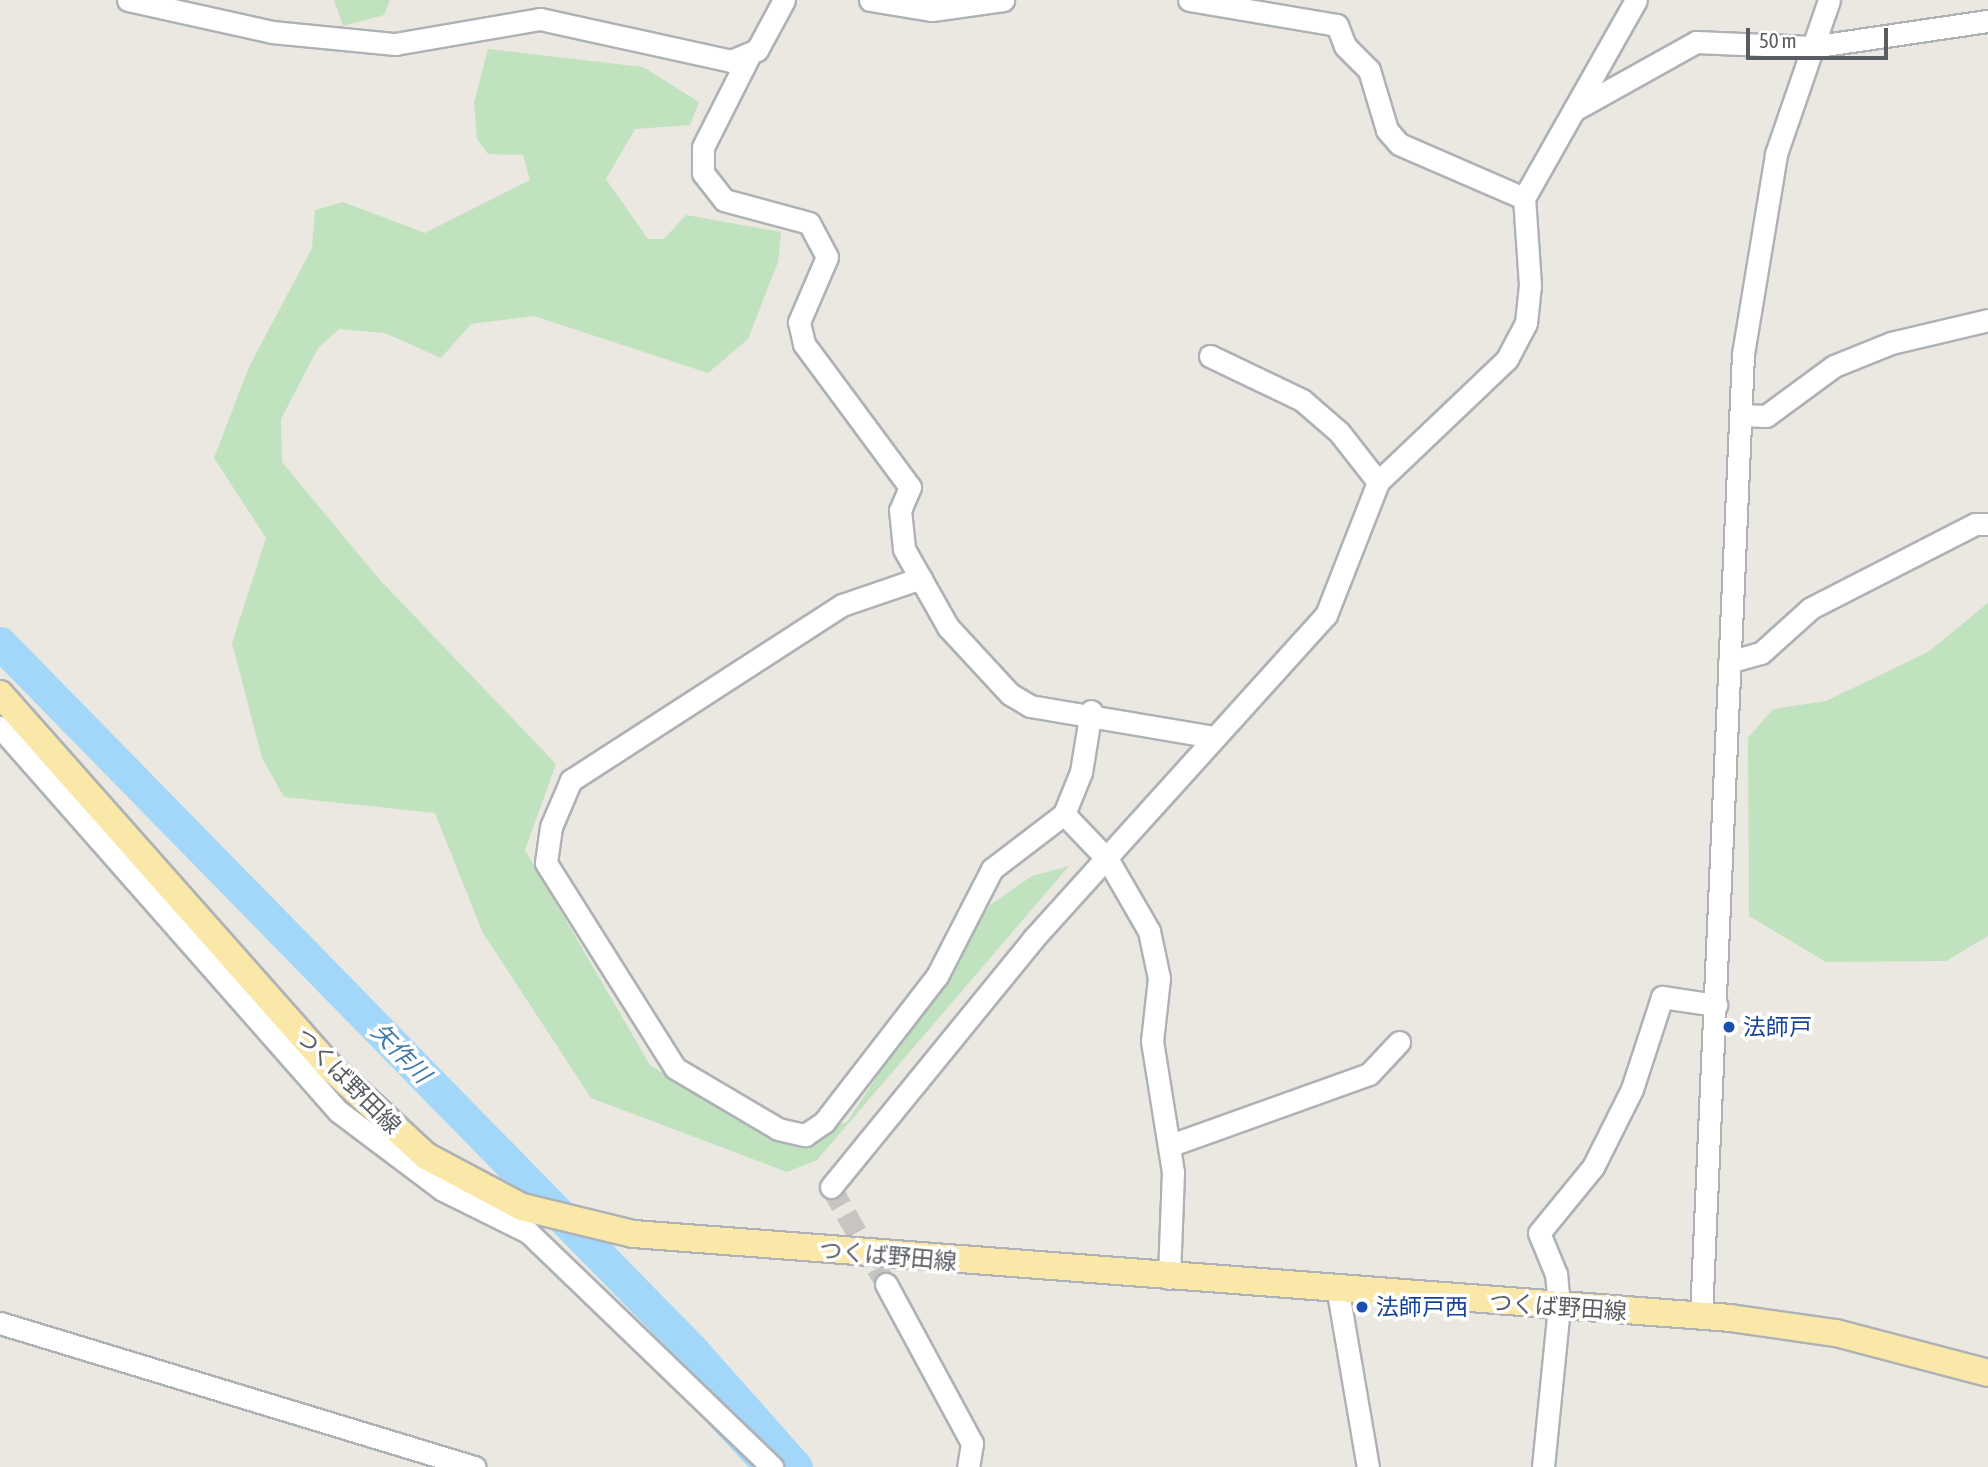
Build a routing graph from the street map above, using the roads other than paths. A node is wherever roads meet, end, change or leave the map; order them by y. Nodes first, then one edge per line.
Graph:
1 (128, 0) edge
2 (784, 0) edge
3 (870, 0) edge
4 (1003, 0) edge
5 (1189, 0) edge
6 (1636, 0) edge
7 (1829, 0) edge
8 (1988, 21) edge
9 (1811, 47) junction
10 (749, 56) junction
11 (1573, 111) junction
12 (1524, 198) junction
13 (1988, 320) edge
14 (1210, 356) dead end
15 (1740, 415) junction
16 (1377, 482) junction
17 (1988, 524) edge
18 (921, 578) junction
19 (1729, 662) junction
20 (0, 694) edge
21 (1091, 711) junction
22 (0, 727) edge
23 (1214, 737) junction
24 (1063, 814) junction
25 (1108, 860) junction
26 (1716, 1005) junction
27 (1399, 1042) dead end
28 (1171, 1145) junction
29 (831, 1187) dead end
30 (508, 1207) junction
31 (1169, 1278) junction
32 (886, 1284) tunnel mouth
33 (1338, 1292) junction
34 (1559, 1307) junction
35 (1701, 1316) junction
36 (0, 1323) edge
37 (1988, 1373) edge
38 (475, 1467) edge
39 (772, 1467) edge
40 (968, 1467) edge
41 (1368, 1467) edge
42 (1543, 1467) edge

1 - 10 street
2 - 10 street
3 - 4 street
5 - 12 street
6 - 11 street
7 - 9 street
8 - 9 street
9 - 11 street
9 - 15 street
10 - 18 street
11 - 12 street
12 - 16 street
13 - 15 street
14 - 16 street
15 - 19 street
16 - 23 street
17 - 19 street
18 - 21 street
18 - 24 street
19 - 26 street
20 - 30 main road, つくば野田線
21 - 23 street
21 - 24 street
22 - 30 street
23 - 25 street
24 - 25 street
25 - 28 street
25 - 29 street
26 - 34 street
26 - 35 street
27 - 28 street
28 - 31 street
30 - 31 main road, つくば野田線
30 - 39 street
31 - 33 main road, つくば野田線
32 - 40 street
33 - 34 main road, つくば野田線
33 - 41 street
34 - 35 main road, つくば野田線
34 - 42 street
35 - 37 main road, つくば野田線
36 - 38 street

